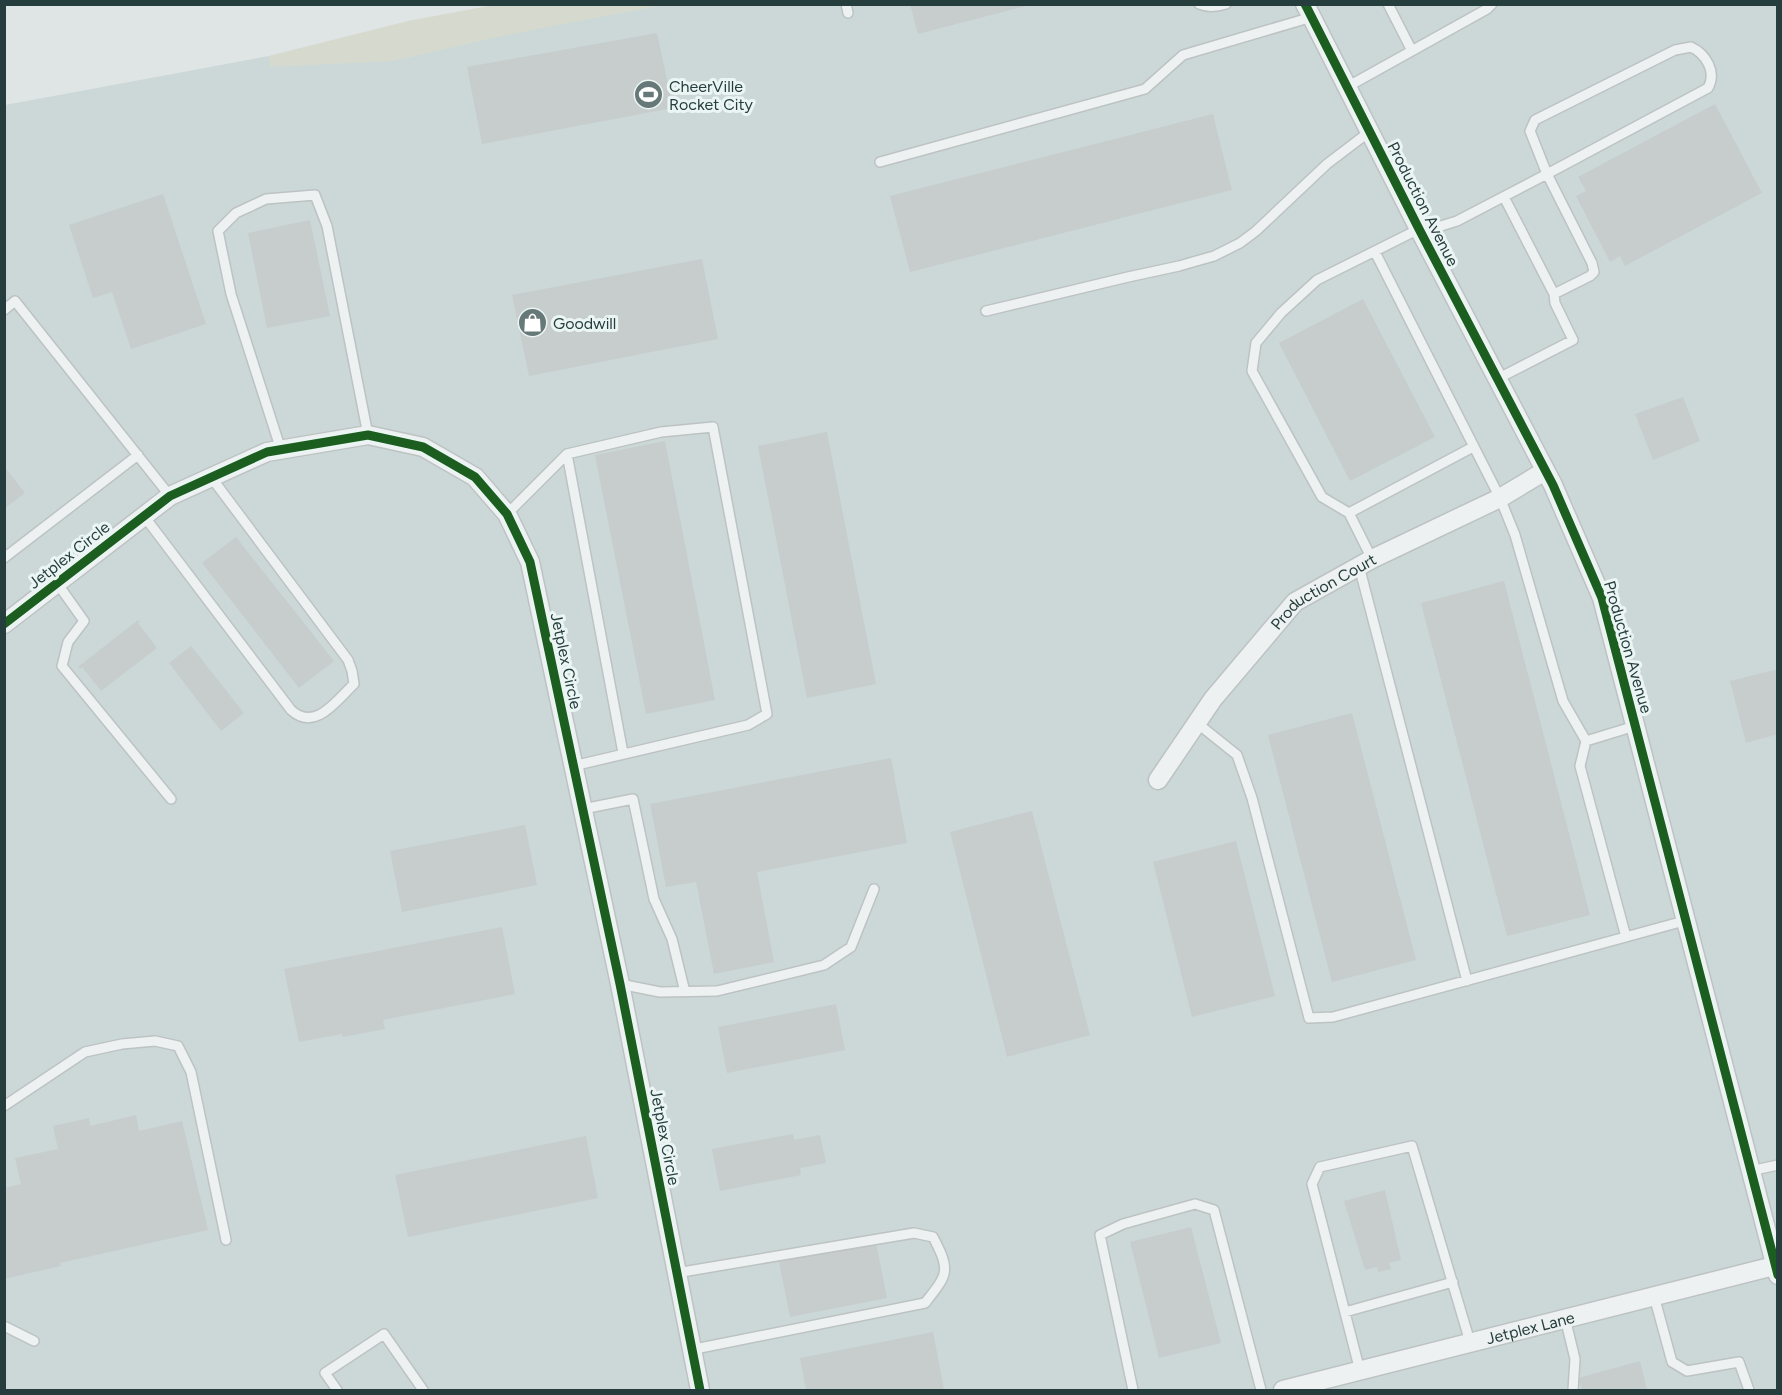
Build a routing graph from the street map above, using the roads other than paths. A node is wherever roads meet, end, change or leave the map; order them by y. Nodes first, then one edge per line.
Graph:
1 (1199, 4) edge
2 (1226, 4) edge
3 (1388, 4) edge
4 (1492, 4) edge
5 (1309, 11) edge
6 (1411, 50) junction
7 (1347, 87) junction
8 (1369, 132) junction
9 (880, 162) dead end
10 (1547, 174) junction
11 (1504, 197) junction
12 (1419, 229) junction
13 (1375, 252) junction
14 (1554, 294) junction
15 (4, 310) edge
16 (986, 311) dead end
17 (1497, 379) junction
18 (368, 435) junction
19 (1473, 447) junction
20 (281, 450) junction
21 (567, 454) junction
22 (138, 455) junction
23 (1545, 471) junction
24 (211, 477) junction
25 (170, 496) junction
26 (1500, 498) junction
27 (1349, 513) junction
28 (507, 514) junction
29 (144, 516) junction
30 (4, 558) edge
31 (1366, 563) junction
32 (57, 583) junction
33 (4, 624) edge
34 (1197, 723) junction
35 (1635, 726) junction
36 (1586, 741) junction
37 (623, 753) junction
38 (573, 766) junction
39 (1158, 780) dead end
40 (171, 799) dead end
41 (583, 809) junction
42 (874, 889) dead end
43 (1684, 921) junction
44 (1626, 937) junction
45 (1467, 981) junction
46 (620, 984) junction
47 (685, 992) junction
48 (4, 1106) edge
49 (1778, 1165) edge
50 (1750, 1171) junction
51 (226, 1240) dead end
52 (1777, 1268) edge
53 (676, 1273) junction
54 (1453, 1282) junction
55 (1654, 1296) junction
56 (1345, 1312) junction
57 (1565, 1318) junction
58 (4, 1326) edge
59 (34, 1341) dead end
60 (1470, 1342) junction
61 (690, 1350) junction
62 (1360, 1371) junction
63 (337, 1390) edge
64 (423, 1390) edge
65 (700, 1390) edge
66 (1133, 1390) edge
67 (1261, 1390) edge
68 (1283, 1390) edge
69 (1573, 1390) edge
70 (1749, 1390) edge

1 - 2 lane
3 - 6 lane
4 - 6 lane
5 - 7 street, Production Avenue
5 - 9 lane
6 - 7 lane
7 - 8 street, Production Avenue
8 - 12 street, Production Avenue
8 - 16 lane
10 - 10 lane
10 - 11 lane
10 - 14 lane
11 - 12 lane
11 - 14 lane
12 - 13 lane
12 - 17 street, Production Avenue
13 - 19 lane
13 - 27 lane
14 - 17 lane
15 - 22 lane
17 - 23 street, Production Avenue
18 - 20 street, Jetplex Circle
18 - 20 lane
18 - 28 street, Jetplex Circle
19 - 26 lane
19 - 27 lane
20 - 24 street, Jetplex Circle
21 - 28 lane
21 - 37 lane
21 - 37 lane
22 - 25 lane
22 - 30 lane
23 - 26 street, Production Court
23 - 35 street, Production Avenue
24 - 25 street, Jetplex Circle
24 - 29 lane
25 - 29 street, Jetplex Circle
26 - 31 street, Production Court
26 - 36 lane
27 - 31 lane
28 - 38 street, Jetplex Circle
29 - 32 street, Jetplex Circle
31 - 34 street, Production Court
31 - 45 lane
32 - 33 street, Jetplex Circle
32 - 40 lane
34 - 39 street, Production Court
34 - 45 lane
35 - 36 lane
35 - 43 street, Production Avenue
36 - 44 lane
37 - 38 lane
38 - 41 street, Jetplex Circle
41 - 46 street, Jetplex Circle
41 - 47 lane
42 - 47 lane
43 - 44 lane
43 - 50 street, Production Avenue
44 - 45 lane
46 - 47 lane
46 - 53 street, Jetplex Circle
48 - 51 lane
49 - 50 lane
50 - 52 street, Production Avenue
52 - 55 street, Jetplex Lane
53 - 61 street, Jetplex Circle
53 - 61 lane
54 - 56 lane
54 - 56 lane
54 - 60 lane
55 - 57 street, Jetplex Lane
55 - 70 lane
56 - 62 lane
57 - 60 street, Jetplex Lane
57 - 69 lane
58 - 59 lane
60 - 62 street, Jetplex Lane
61 - 65 street, Jetplex Circle
62 - 68 street, Jetplex Lane
63 - 64 lane
66 - 67 lane

